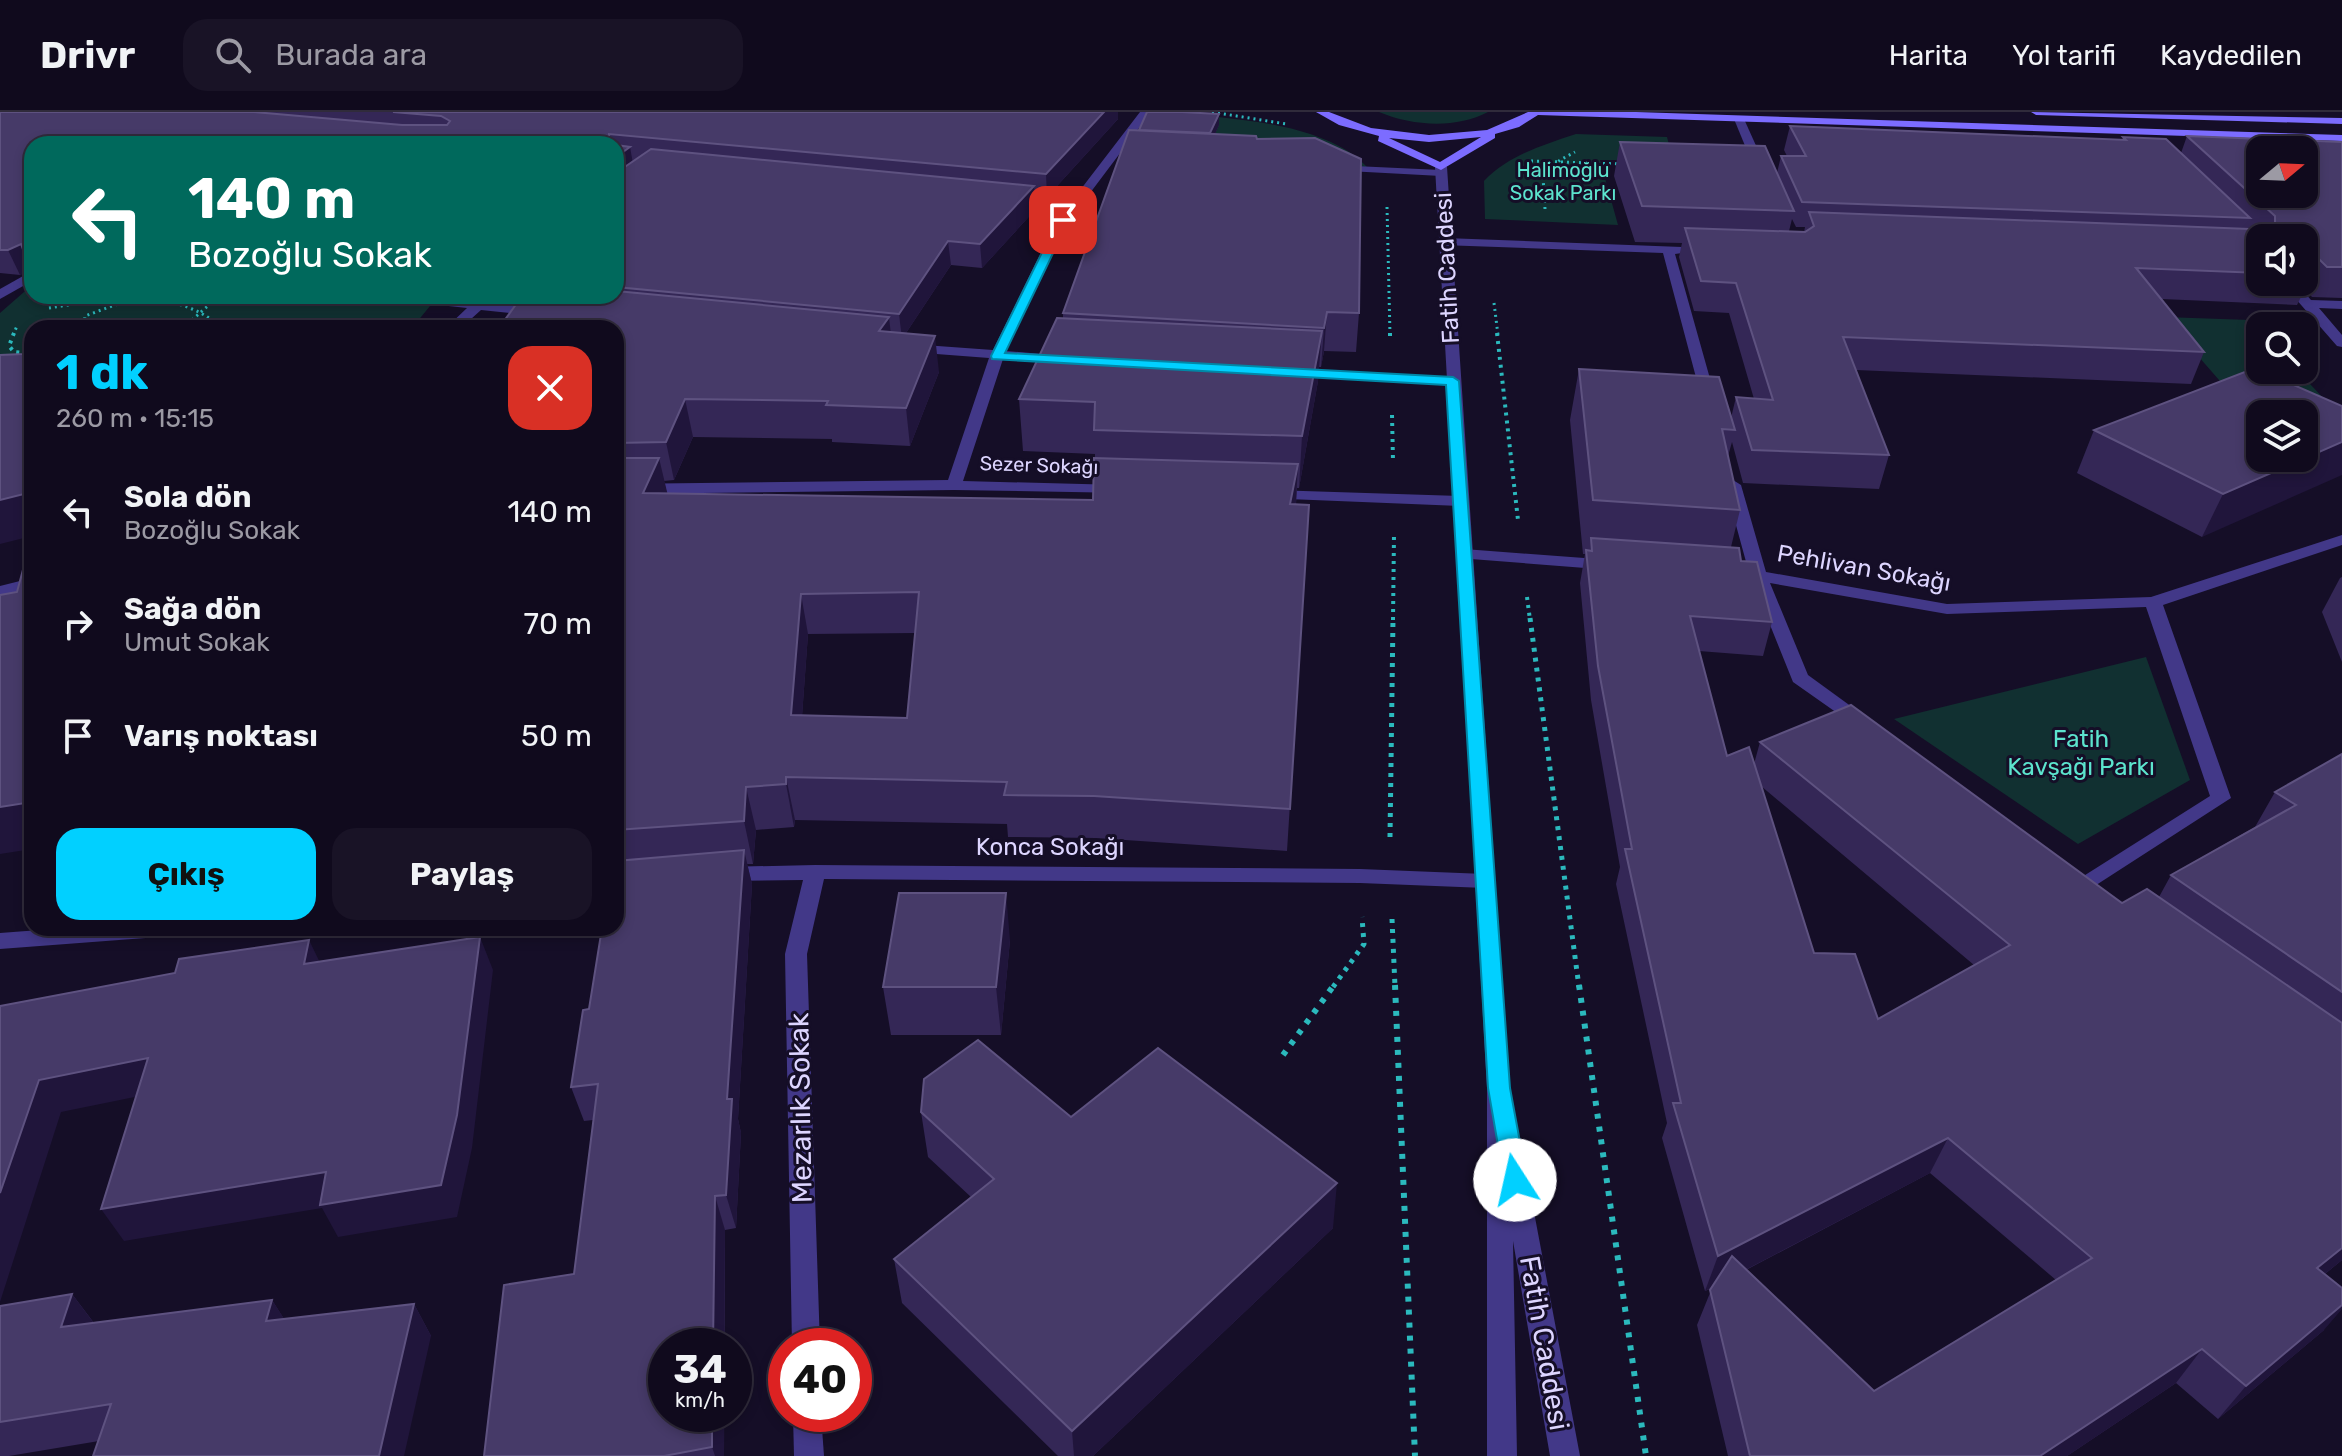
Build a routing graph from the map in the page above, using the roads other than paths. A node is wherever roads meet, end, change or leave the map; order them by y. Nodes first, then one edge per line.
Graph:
1 (1146, 112) edge
2 (1321, 112) edge
3 (1536, 112) edge
4 (2036, 112) edge
5 (1739, 119) junction
6 (2342, 121) edge
7 (1359, 128) junction
8 (1497, 131) junction
9 (2135, 131) junction
10 (2342, 138) edge
11 (2153, 149) edge
12 (1109, 156) junction
13 (1125, 157) edge
14 (1325, 168) edge
15 (1441, 170) junction
16 (1765, 179) edge
17 (996, 198) edge
18 (1075, 206) junction
19 (1445, 242) junction
20 (1668, 250) junction
21 (1697, 251) edge
22 (24, 280) edge
23 (0, 295) edge
24 (2302, 296) edge
25 (481, 304) edge
26 (502, 304) edge
27 (2310, 304) junction
28 (2342, 305) edge
29 (554, 313) edge
30 (462, 320) edge
31 (2342, 343) edge
32 (902, 347) edge
33 (997, 356) junction
34 (1076, 361) edge
35 (1281, 372) edge
36 (1453, 381) junction
37 (1713, 412) edge
38 (1729, 471) edge
39 (954, 485) junction
40 (624, 489) edge
41 (1142, 491) edge
42 (1252, 494) edge
43 (1460, 501) junction
44 (2342, 540) edge
45 (1464, 554) junction
46 (1632, 566) edge
47 (1727, 572) edge
48 (1758, 574) junction
49 (24, 585) edge
50 (0, 591) edge
51 (2153, 602) junction
52 (1875, 731) edge
53 (815, 872) junction
54 (701, 876) edge
55 (1485, 881) junction
56 (2090, 882) edge
57 (66, 936) edge
58 (0, 941) edge
59 (1499, 1088) junction
60 (806, 1328) edge
61 (808, 1432) edge
62 (809, 1456) edge
63 (1502, 1456) edge
64 (1565, 1456) edge

1 - 12 street
2 - 7 main road
3 - 5 main road
3 - 8 main road
4 - 6 main road
5 - 9 main road
5 - 16 street
7 - 8 main road
7 - 15 main road
8 - 15 main road
9 - 10 main road
9 - 11 street
12 - 13 street
12 - 18 street
14 - 15 street
15 - 19 street, Fatih Caddesi
17 - 18 street
18 - 33 street
19 - 20 street
19 - 36 street, Fatih Caddesi
20 - 21 street
20 - 37 street
22 - 23 street
24 - 27 street
25 - 30 street
26 - 29 street
27 - 28 street
27 - 31 street
32 - 33 street
33 - 34 street
33 - 39 street
35 - 36 street
36 - 43 street, Fatih Caddesi
38 - 48 street
39 - 40 street, Sezer Sokağı
39 - 41 street, Sezer Sokağı
42 - 43 street
43 - 45 street, Fatih Caddesi
44 - 51 street, Pehlivan Sokağı
45 - 46 street
45 - 55 street, Fatih Caddesi
47 - 48 street, Pehlivan Sokağı
48 - 51 street, Pehlivan Sokağı
48 - 52 street
49 - 50 street
51 - 56 street
53 - 54 street, Konca Sokağı
53 - 55 street, Konca Sokağı
53 - 60 street, Mezarlık Sokak
55 - 59 street, Fatih Caddesi
57 - 58 street
59 - 63 street, Fatih Caddesi
59 - 64 street, Fatih Caddesi
61 - 62 street

